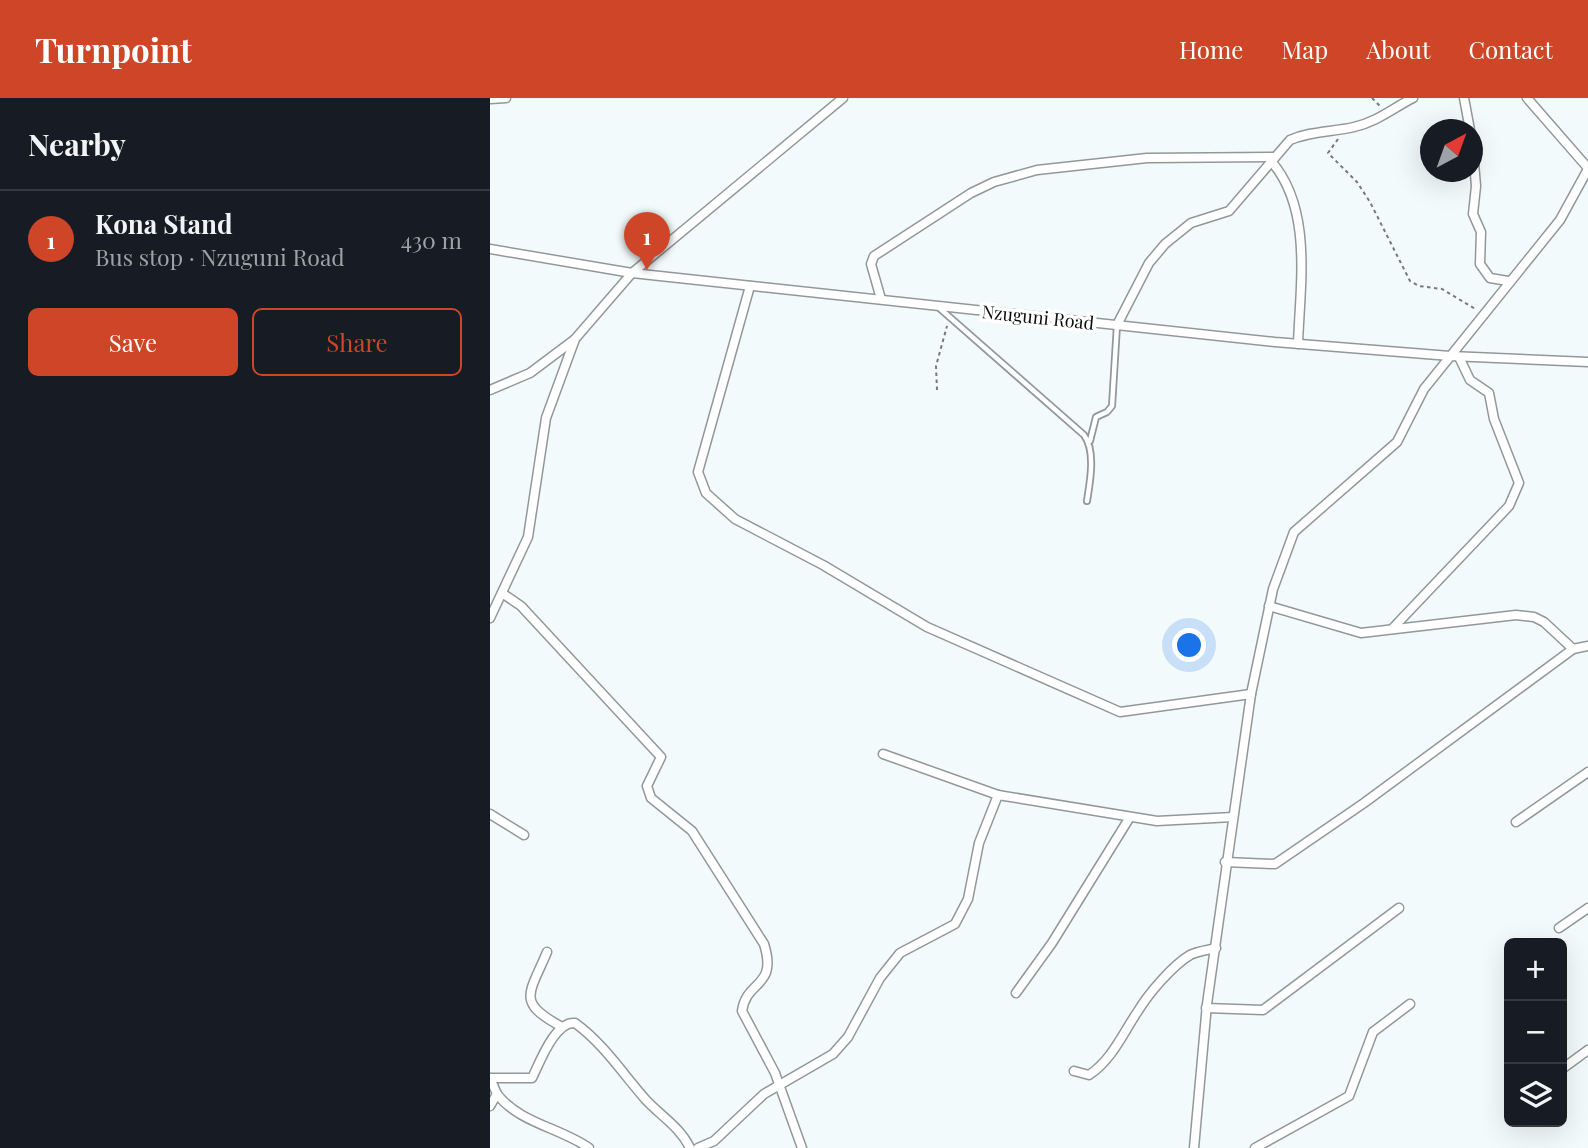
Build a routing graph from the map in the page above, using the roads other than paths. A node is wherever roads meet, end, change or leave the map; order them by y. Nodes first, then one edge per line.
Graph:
1 (506, 98) edge
2 (843, 98) edge
3 (1413, 98) edge
4 (1464, 98) edge
5 (1527, 98) edge
6 (490, 99) edge
7 (1468, 119) edge
8 (1273, 159) junction
9 (1588, 169) edge
10 (1476, 182) edge
11 (490, 249) edge
12 (632, 273) junction
13 (1508, 281) junction
14 (750, 286) junction
15 (881, 299) junction
16 (937, 305) junction
17 (1117, 325) junction
18 (575, 339) junction
19 (1298, 344) junction
20 (1455, 357) junction
21 (1588, 362) edge
22 (490, 390) edge
23 (1089, 442) junction
24 (1087, 501) dead end
25 (502, 593) junction
26 (1269, 606) junction
27 (490, 618) edge
28 (1392, 629) junction
29 (1588, 646) edge
30 (1573, 649) junction
31 (1251, 694) junction
32 (883, 754) dead end
33 (1588, 772) edge
34 (998, 795) junction
35 (490, 814) edge
36 (1130, 817) junction
37 (1233, 817) junction
38 (1516, 822) dead end
39 (524, 835) dead end
40 (1225, 862) junction
41 (1399, 908) dead end
42 (1588, 908) edge
43 (1559, 928) dead end
44 (1216, 948) junction
45 (547, 952) dead end
46 (1016, 993) dead end
47 (1410, 1004) dead end
48 (1206, 1008) junction
49 (562, 1027) junction
50 (1588, 1050) edge
51 (1567, 1065) edge
52 (1074, 1071) dead end
53 (490, 1078) edge
54 (780, 1084) junction
55 (497, 1094) junction
56 (490, 1107) edge
57 (589, 1148) edge
58 (690, 1148) edge
59 (698, 1148) edge
60 (802, 1148) edge
61 (1194, 1148) edge
62 (1255, 1148) edge

1 - 6 street
2 - 12 street
3 - 8 street
4 - 7 street
5 - 9 street
8 - 15 street
8 - 17 street
8 - 19 street
9 - 13 street
10 - 13 street
11 - 12 street, Nzuguni Road
12 - 14 street, Nzuguni Road
12 - 18 street
13 - 20 street
14 - 15 street, Nzuguni Road
14 - 31 street
15 - 16 street, Nzuguni Road
16 - 17 street, Nzuguni Road
16 - 23 lane
17 - 19 street, Nzuguni Road
17 - 23 lane
18 - 22 street
18 - 25 street
19 - 20 street, Nzuguni Road
20 - 21 street, Nzuguni Road
20 - 26 street
20 - 28 street
23 - 24 lane
25 - 27 street
25 - 54 street
26 - 28 street
26 - 31 street
28 - 30 street
29 - 30 street
30 - 40 street
31 - 37 street
32 - 34 street
33 - 38 street
34 - 36 street
34 - 54 street
35 - 39 street
36 - 37 street
36 - 46 street
37 - 40 street
40 - 44 street
41 - 48 street
42 - 43 street
44 - 48 street
44 - 52 street
45 - 49 street
47 - 62 street
48 - 61 street
49 - 53 street
49 - 58 street
50 - 51 street
53 - 55 street
54 - 59 street
54 - 60 street
55 - 56 street
55 - 57 street

